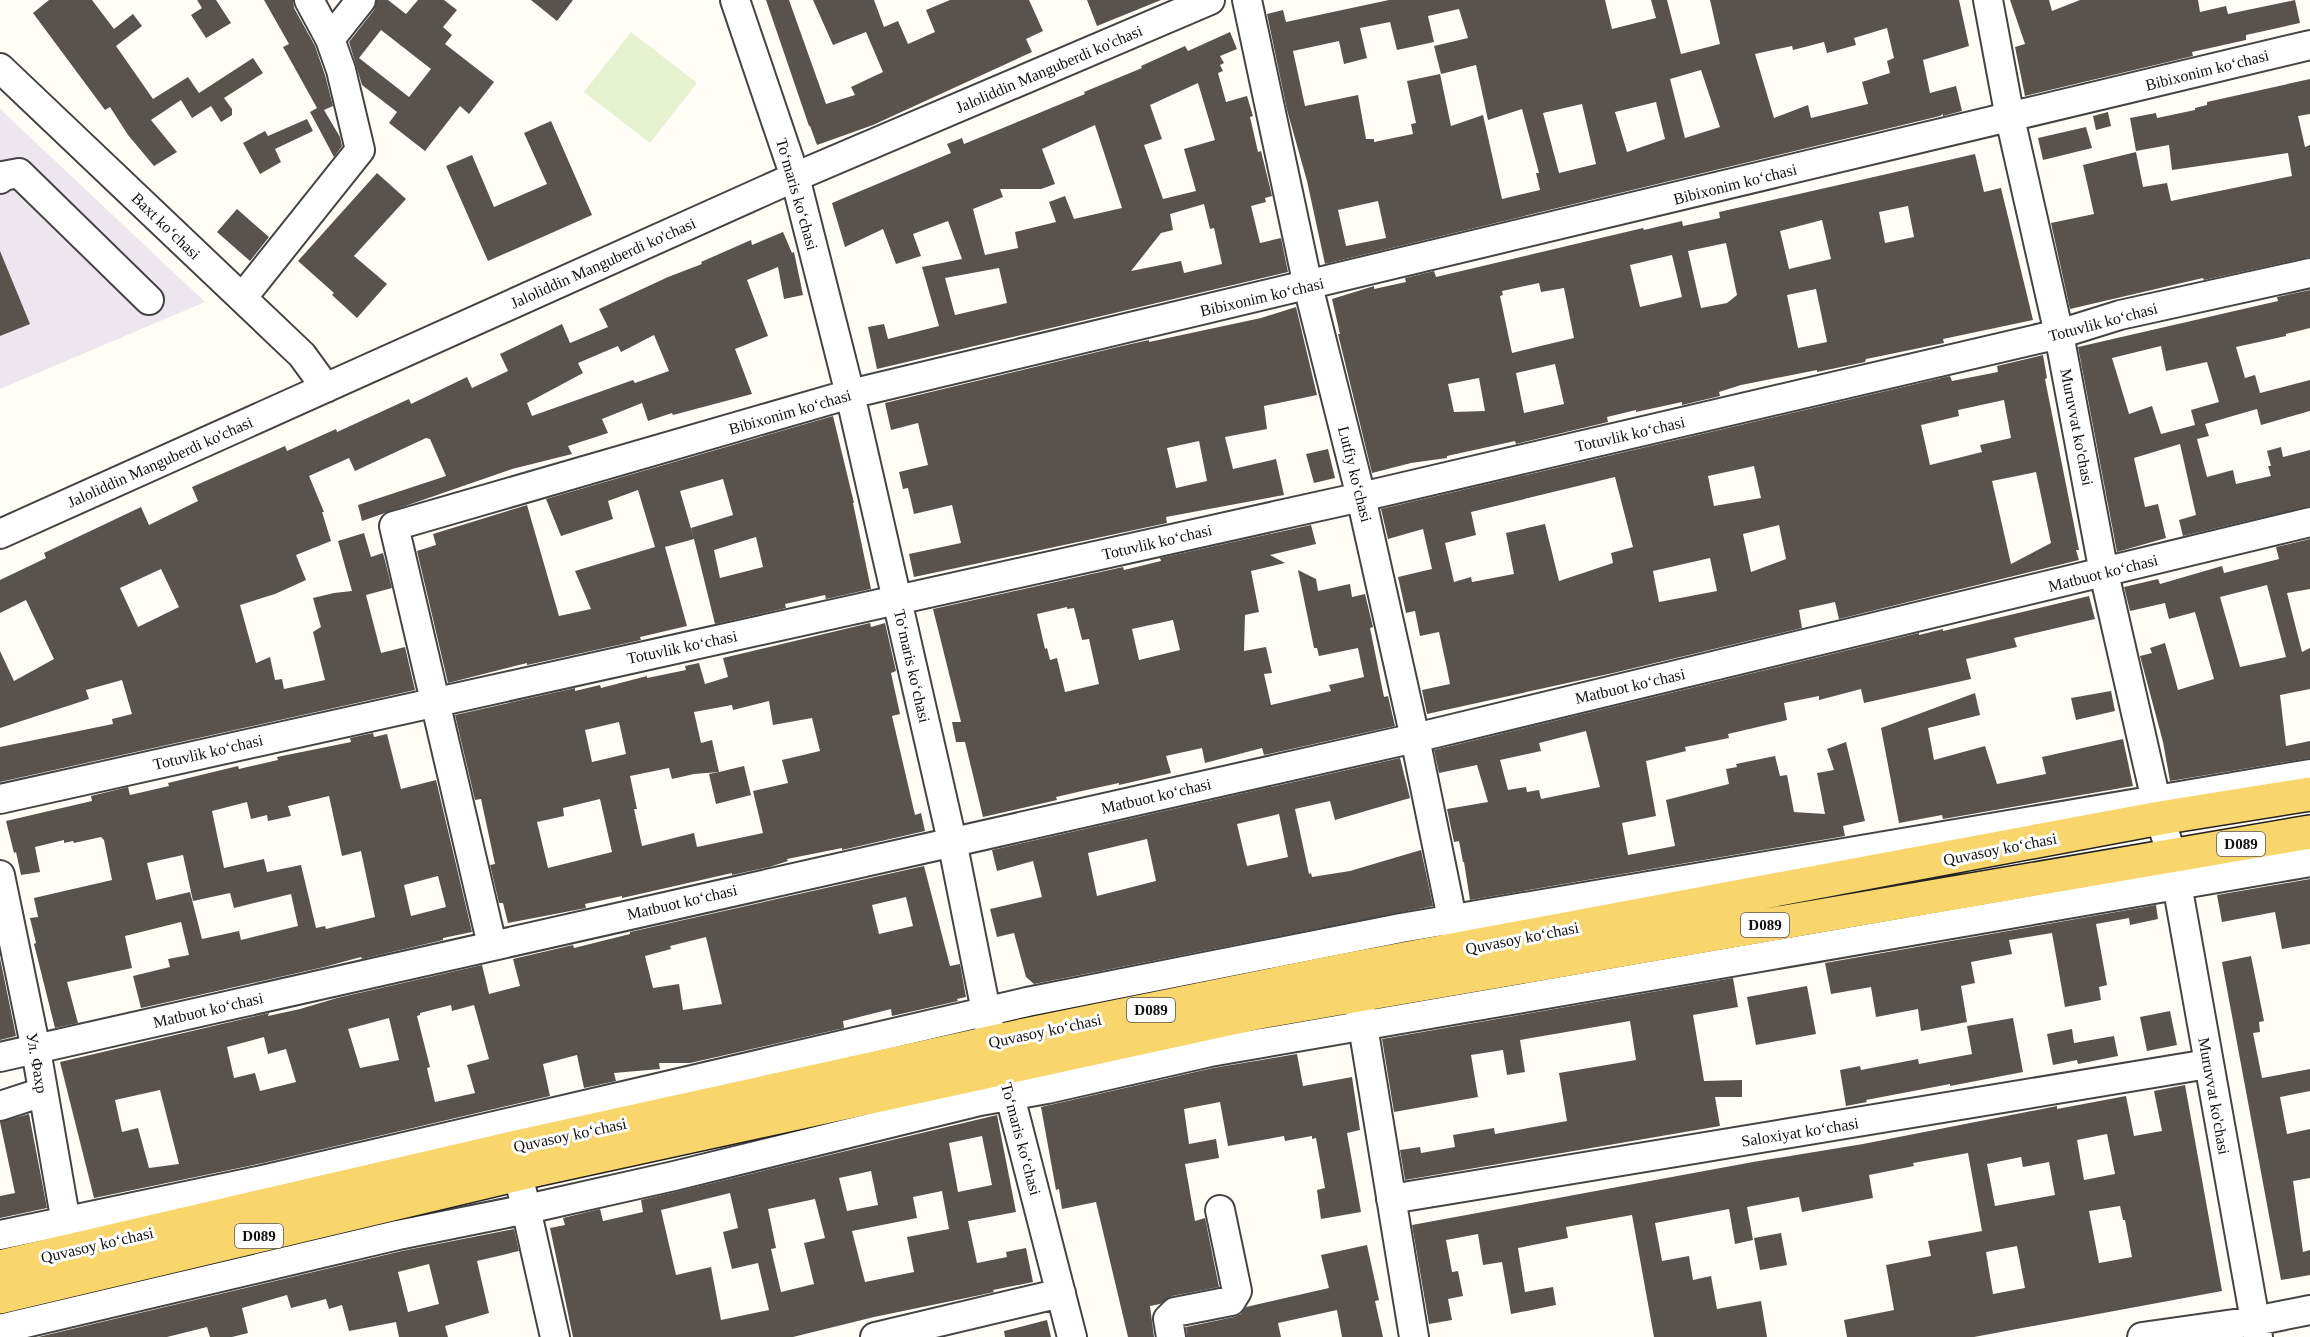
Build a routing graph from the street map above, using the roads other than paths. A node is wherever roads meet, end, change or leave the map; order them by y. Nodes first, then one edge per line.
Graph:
1 (309, 0) edge
2 (361, 0) edge
3 (735, 0) edge
4 (1210, 0) edge
5 (1247, 0) edge
6 (1988, 0) edge
7 (330, 39) junction
8 (2310, 45) edge
9 (0, 68) edge
10 (2010, 118) junction
11 (795, 177) junction
12 (0, 179) edge
13 (2310, 273) edge
14 (1308, 286) junction
15 (242, 298) junction
16 (149, 300) dead end
17 (2059, 334) junction
18 (326, 388) junction
19 (850, 394) junction
20 (1361, 497) junction
21 (2310, 522) edge
22 (0, 534) edge
23 (2104, 573) junction
24 (897, 600) junction
25 (436, 701) junction
26 (1415, 738) junction
27 (2310, 774) edge
28 (2310, 794) edge
29 (0, 799) edge
30 (2158, 809) junction
31 (2310, 832) edge
32 (951, 841) junction
33 (2310, 862) edge
34 (2174, 870) junction
35 (0, 875) edge
36 (1456, 935) junction
37 (492, 945) junction
38 (1347, 996) junction
39 (1363, 1026) junction
40 (36, 1050) junction
41 (998, 1054) junction
42 (0, 1057) edge
43 (2208, 1064) junction
44 (43, 1092) junction
45 (0, 1106) edge
46 (526, 1172) junction
47 (1391, 1199) junction
48 (527, 1209) junction
49 (1220, 1210) dead end
50 (0, 1235) edge
51 (69, 1237) junction
52 (0, 1267) edge
53 (1061, 1293) junction
54 (0, 1298) edge
55 (2310, 1310) edge
56 (0, 1329) edge
57 (2257, 1329) edge
58 (555, 1337) edge
59 (875, 1337) edge
60 (1072, 1337) edge
61 (1171, 1337) edge
62 (1414, 1337) edge
63 (2142, 1337) edge

1 - 7 street
2 - 7 street
3 - 11 street, Toʻmaris koʻchasi
4 - 11 street, Jaloliddin Manguberdi ko'chasi
5 - 14 street, Lutfiy koʻchasi
6 - 10 street, Muruvvat ko'chasi
7 - 15 street
8 - 10 street, Bibixonim koʻchasi
9 - 15 street, Baxt koʻchasi
10 - 14 street, Bibixonim koʻchasi
10 - 17 street, Muruvvat ko'chasi
11 - 18 street, Jaloliddin Manguberdi ko'chasi
11 - 19 street, Toʻmaris koʻchasi
12 - 16 street
13 - 17 street, Totuvlik koʻchasi
14 - 19 street, Bibixonim koʻchasi
14 - 20 street, Lutfiy koʻchasi
15 - 18 street, Baxt koʻchasi
17 - 20 street, Totuvlik koʻchasi
17 - 23 street, Muruvvat ko'chasi
18 - 22 street, Jaloliddin Manguberdi ko'chasi
19 - 24 street, Toʻmaris koʻchasi
19 - 25 street, Bibixonim koʻchasi
20 - 24 street, Totuvlik koʻchasi
20 - 26 street, Lutfiy koʻchasi
21 - 23 street, Matbuot koʻchasi
23 - 26 street, Matbuot koʻchasi
23 - 30 street, Muruvvat ko'chasi
24 - 25 street, Totuvlik koʻchasi
24 - 32 street, Toʻmaris koʻchasi
25 - 29 street, Totuvlik koʻchasi
25 - 37 street
26 - 32 street, Matbuot koʻchasi
26 - 36 street, Lutfiy koʻchasi
27 - 30 street
28 - 30 main road, Quvasoy koʻchasi / D089
30 - 34 street, Muruvvat ko'chasi
30 - 36 main road, Quvasoy koʻchasi / D089
31 - 34 main road, Quvasoy koʻchasi / D089
32 - 37 street, Matbuot koʻchasi
32 - 41 street, Toʻmaris koʻchasi
33 - 34 street
34 - 38 main road, Quvasoy koʻchasi / D089
34 - 39 street
34 - 43 street, Muruvvat ko'chasi
35 - 40 street, Ул. Фахр
36 - 41 main road, Quvasoy koʻchasi / D089
37 - 40 street, Matbuot koʻchasi
38 - 39 street
38 - 41 main road, Quvasoy koʻchasi / D089
39 - 41 street
39 - 47 street
40 - 42 street, Matbuot koʻchasi
40 - 44 street, Ул. Фахр
41 - 46 main road, Quvasoy koʻchasi / D089
41 - 48 street
41 - 51 main road, Quvasoy koʻchasi / D089
41 - 53 street, Toʻmaris koʻchasi
43 - 47 street, Saloxiyat koʻchasi
43 - 57 street, Muruvvat ko'chasi
44 - 45 street
44 - 51 street, Ул. Фахр
46 - 48 street
46 - 54 main road, Quvasoy koʻchasi / D089
47 - 62 street
48 - 56 street
48 - 58 street
49 - 61 street
50 - 51 street
51 - 52 main road, Quvasoy koʻchasi / D089
53 - 59 street
53 - 60 street, Toʻmaris koʻchasi
55 - 57 street
57 - 63 street

